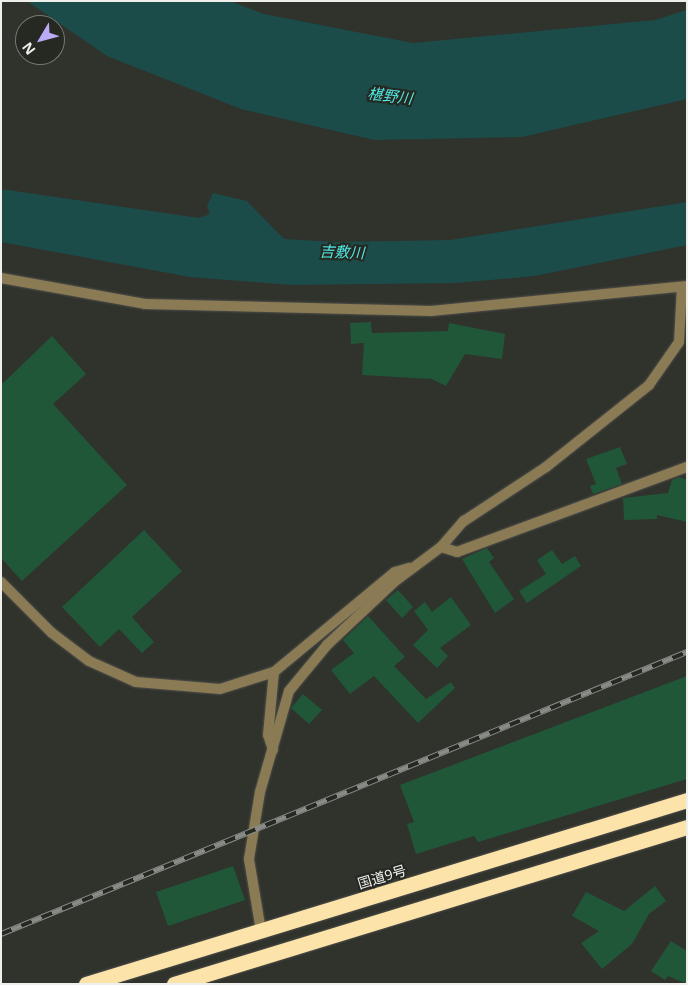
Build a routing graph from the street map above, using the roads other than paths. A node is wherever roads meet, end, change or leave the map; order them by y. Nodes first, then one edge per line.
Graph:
1 (1, 278) edge
2 (685, 286) edge
3 (687, 467) edge
4 (441, 547) junction
5 (415, 567) junction
6 (1, 582) edge
7 (274, 672) junction
8 (272, 750) junction
9 (687, 800) edge
10 (687, 828) edge
11 (261, 930) junction
12 (86, 984) edge
13 (174, 984) edge

1 - 2 street
2 - 4 street
3 - 4 street
4 - 5 street
5 - 7 street
5 - 8 street
6 - 7 street
7 - 8 street
8 - 11 street
9 - 11 highway, 国道9号
10 - 13 highway
11 - 12 highway, 国道9号

